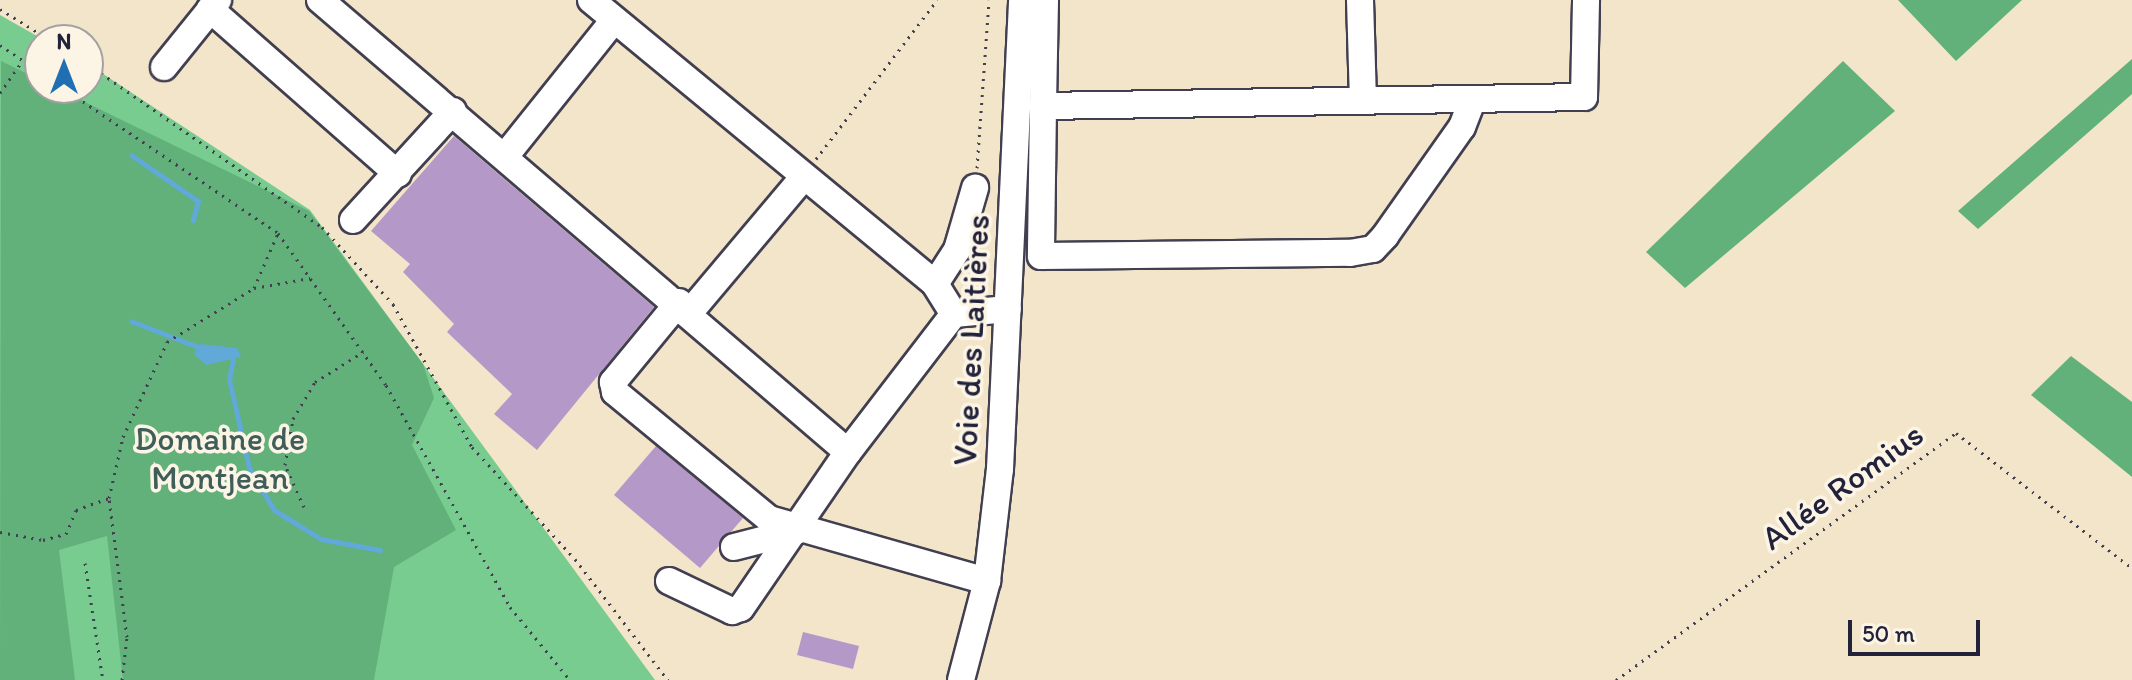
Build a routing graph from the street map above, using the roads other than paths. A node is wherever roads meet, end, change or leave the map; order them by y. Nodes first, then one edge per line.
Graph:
1 (320, 0) edge
2 (591, 0) edge
3 (1022, 0) edge
4 (1045, 0) edge
5 (1360, 0) edge
6 (1586, 0) edge
7 (214, 4) edge
8 (614, 20) junction
9 (164, 67) dead end
10 (1473, 99) junction
11 (1363, 101) junction
12 (1043, 106) junction
13 (453, 111) junction
14 (506, 155) junction
15 (398, 174) junction
16 (801, 180) junction
17 (975, 188) road end
18 (353, 220) dead end
19 (935, 284) junction
20 (684, 307) junction
21 (1008, 309) junction
22 (954, 314) junction
23 (848, 452) junction
24 (797, 531) junction
25 (734, 547) dead end
26 (669, 581) dead end
27 (987, 581) junction
28 (961, 680) edge

1 - 13 street
2 - 8 street
3 - 21 street, Voie des Laitières
4 - 12 street
5 - 11 street
6 - 10 street
7 - 9 street
7 - 15 street
8 - 14 street
8 - 16 street
10 - 11 street
10 - 12 street
11 - 12 street
13 - 14 street
13 - 15 street
14 - 20 street
15 - 18 street
16 - 19 street
16 - 20 street
17 - 19 street
19 - 22 street
20 - 23 street
20 - 24 street
21 - 22 street
21 - 27 street, Voie des Laitières
22 - 23 street
23 - 24 street
24 - 25 street
24 - 26 street
24 - 27 street
27 - 28 street, Voie des Laitières

